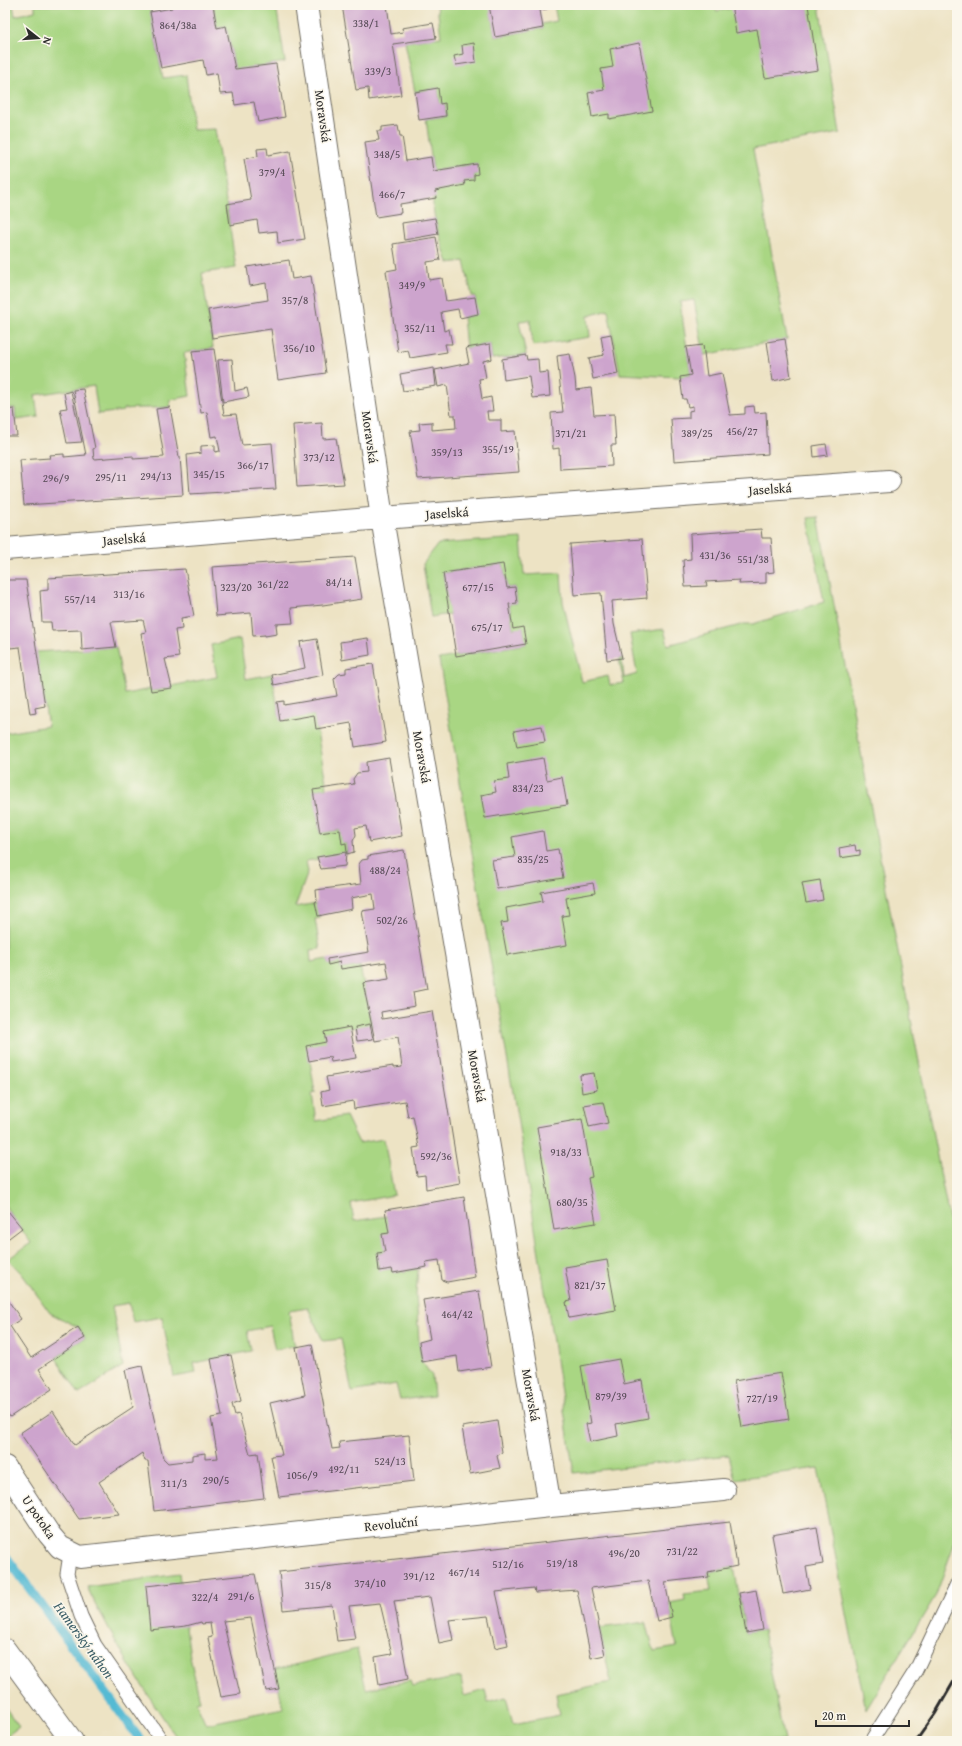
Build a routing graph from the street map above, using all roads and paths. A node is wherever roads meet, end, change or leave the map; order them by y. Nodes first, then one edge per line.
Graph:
1 (306, 5) edge
2 (890, 481) dead end
3 (382, 518) junction
4 (5, 549) edge
5 (5, 1468) edge
6 (724, 1490) dead end
7 (550, 1506) junction
8 (65, 1550) junction
9 (957, 1584) edge
10 (5, 1650) edge
11 (72, 1741) edge
12 (162, 1741) edge
13 (871, 1741) edge

1 - 3 street, Moravská
2 - 3 street, Jaselská
3 - 4 street, Jaselská
3 - 7 street, Moravská
5 - 8 street, U potoka
6 - 7 street, Revoluční
7 - 8 street, Revoluční
8 - 12 lane
9 - 13 lane
10 - 11 street

